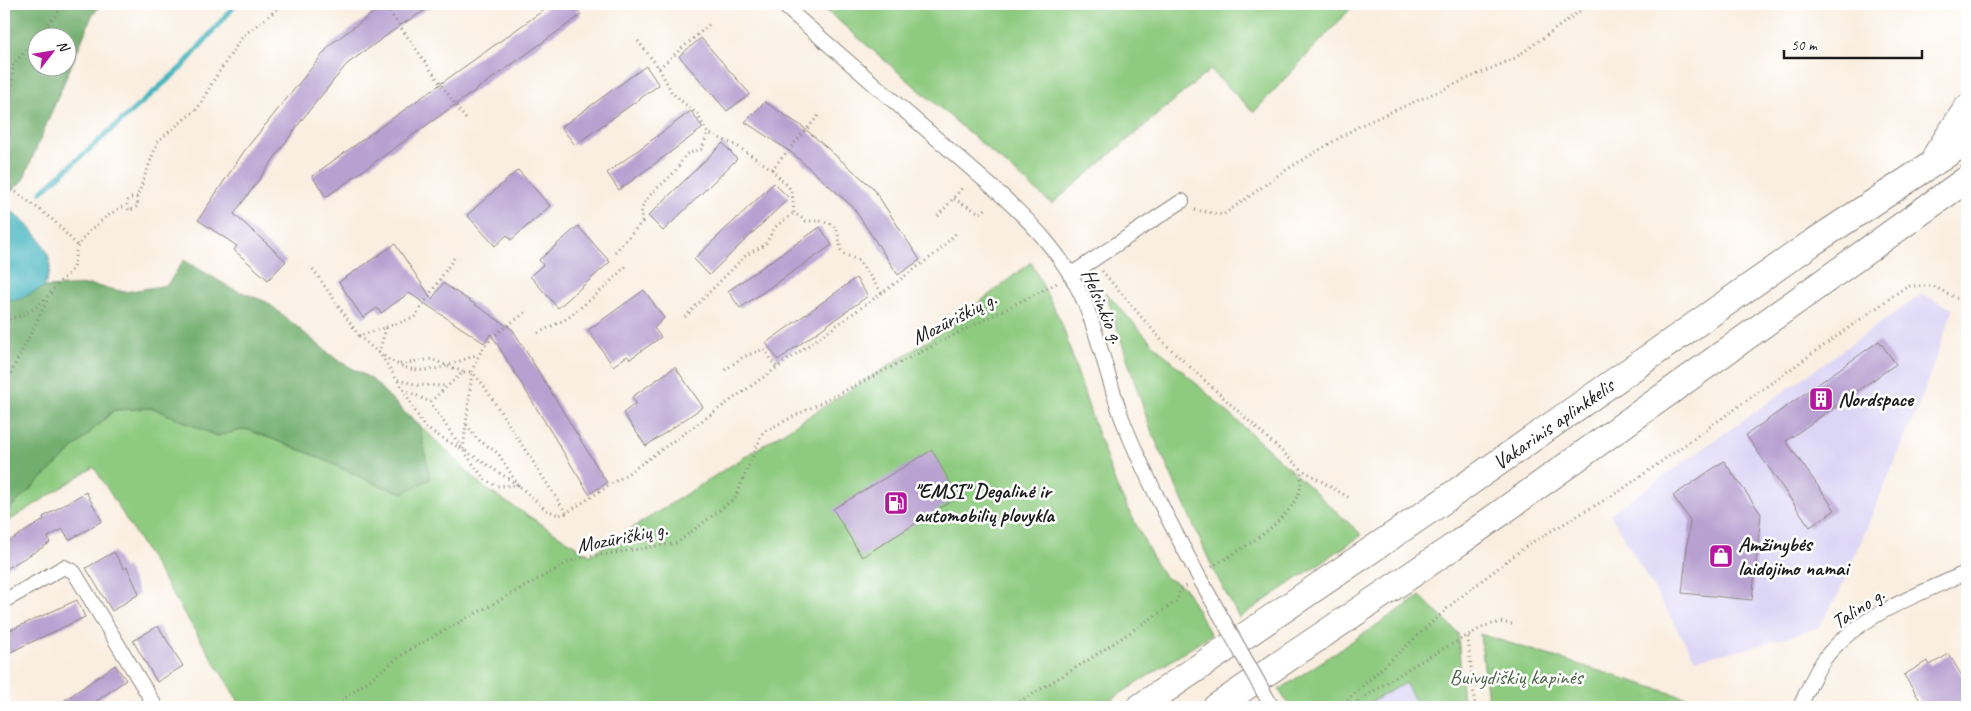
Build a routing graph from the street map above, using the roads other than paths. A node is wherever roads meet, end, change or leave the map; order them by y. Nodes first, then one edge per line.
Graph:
1 (782, 4) edge
2 (1967, 108) edge
3 (1967, 141) edge
4 (1925, 170) junction
5 (1967, 179) edge
6 (1967, 195) edge
7 (1941, 198) junction
8 (1182, 201) road end
9 (1070, 275) junction
10 (1967, 572) edge
11 (4, 600) edge
12 (153, 706) edge
13 (1140, 707) edge
14 (1216, 707) edge
15 (1272, 707) edge
16 (1800, 707) edge

1 - 9 street, Helsinkio g.
2 - 4 highway
3 - 4 highway, Vakarinis aplinkkelis
4 - 13 highway, Vakarinis aplinkkelis
5 - 7 highway, Vakarinis aplinkkelis
6 - 7 highway
7 - 14 highway, Vakarinis aplinkkelis
8 - 9 street
9 - 15 street, Helsinkio g., bridge
10 - 16 street, Talino g.
11 - 12 street

